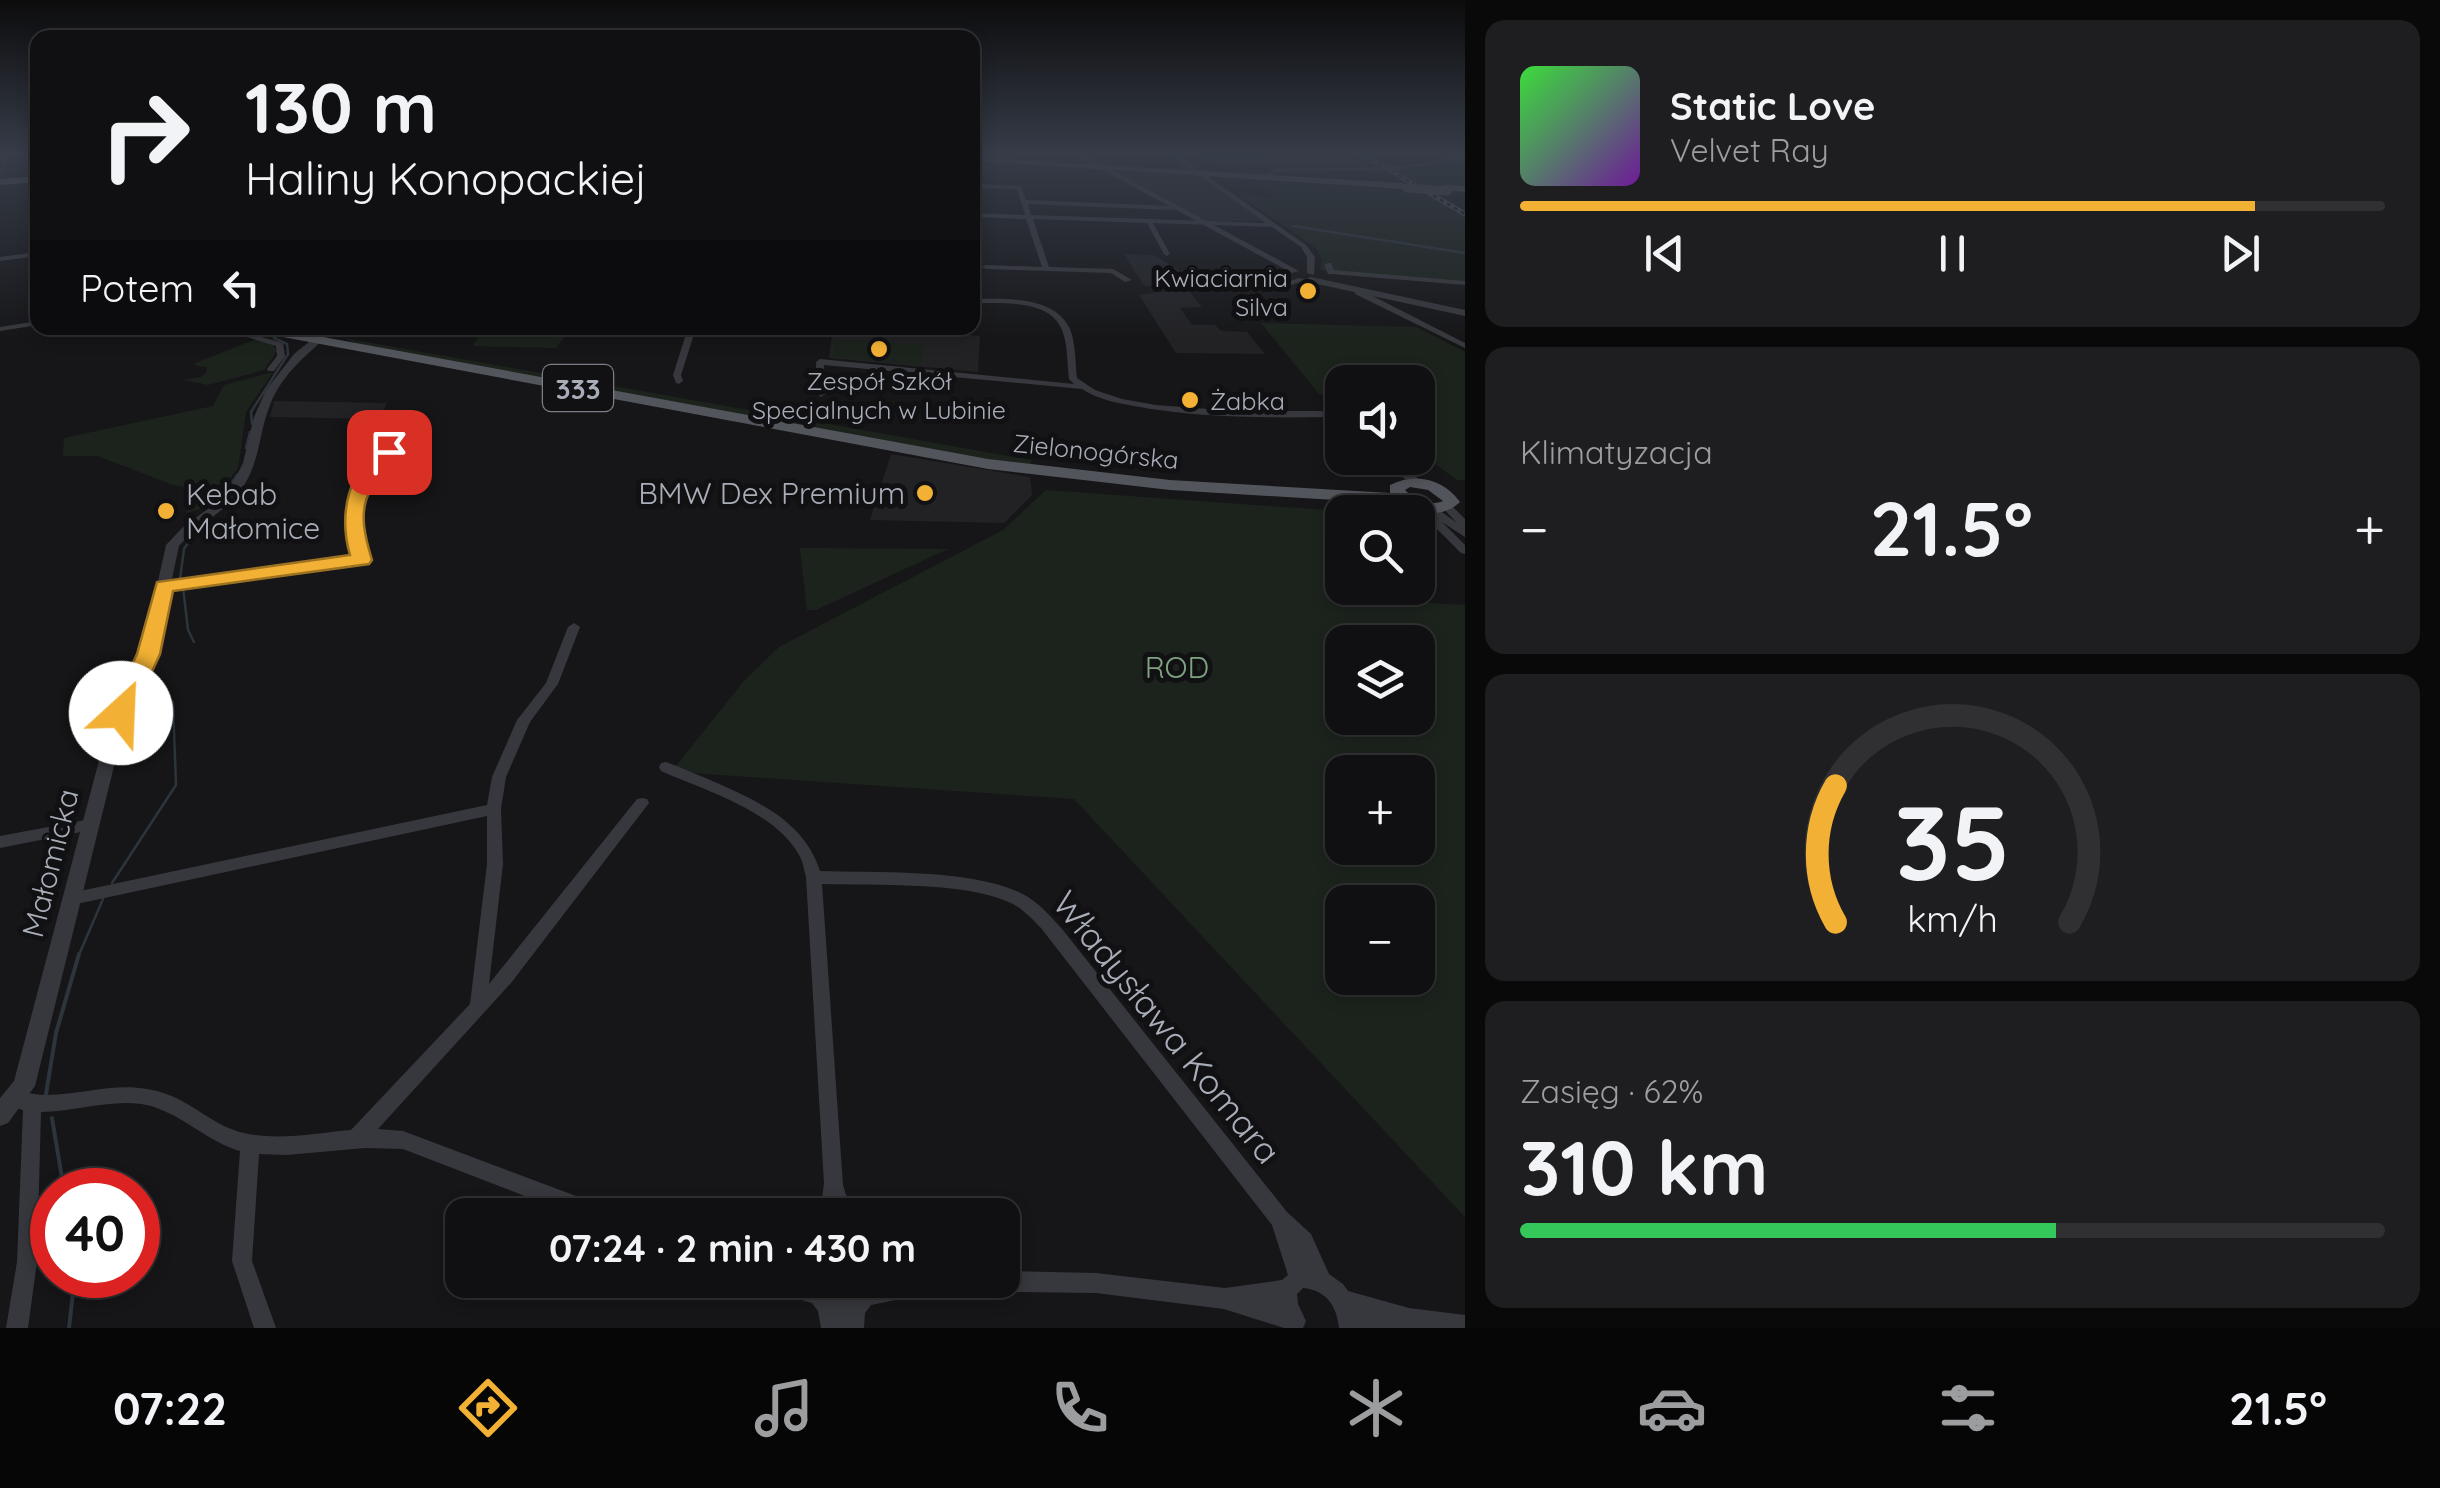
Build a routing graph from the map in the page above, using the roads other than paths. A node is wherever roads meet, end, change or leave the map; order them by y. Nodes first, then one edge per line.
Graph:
1 (1028, 217) joint
2 (1189, 217) edge
3 (1262, 217) edge
4 (1150, 221) junction
5 (1200, 223) junction
6 (1274, 225) junction
7 (1167, 254) dead end
8 (30, 255) edge
9 (0, 259) edge
10 (986, 267) dead end
11 (1046, 268) junction
12 (1330, 268) dead end
13 (1304, 275) junction
14 (1128, 280) dead end
15 (1465, 283) edge
16 (1280, 286) dead end
17 (1358, 292) junction
18 (980, 301) edge
19 (1465, 313) edge
20 (30, 325) edge
21 (0, 329) edge
22 (246, 335) edge
23 (276, 335) edge
24 (313, 335) edge
25 (314, 335) edge
26 (338, 335) edge
27 (690, 335) edge
28 (1465, 346) edge
29 (294, 349) junction
30 (282, 368) junction
31 (679, 381) dead end
32 (1080, 387) junction
33 (821, 394) dead end
34 (1325, 414) edge
35 (389, 452) dead end
36 (1394, 475) edge
37 (1404, 488) junction
38 (1449, 504) edge
39 (1465, 526) edge
40 (1465, 534) edge
41 (1465, 551) edge
42 (164, 586) junction
43 (574, 627) dead end
44 (666, 767) dead end
45 (642, 803) dead end
46 (494, 808) junction
47 (91, 825) junction
48 (0, 842) edge
49 (814, 877) junction
50 (72, 899) junction
51 (478, 1007) junction
52 (16, 1107) edge
53 (356, 1138) junction
54 (250, 1144) junction
55 (834, 1183) junction
56 (555, 1198) edge
57 (832, 1198) edge
58 (838, 1198) edge
59 (1020, 1282) edge
60 (1302, 1283) junction
61 (1224, 1298) junction
62 (1343, 1300) junction
63 (823, 1302) edge
64 (860, 1303) edge
65 (1408, 1320) junction
66 (1297, 1325) edge
67 (1465, 1326) edge
68 (18, 1328) edge
69 (265, 1328) edge
70 (1350, 1328) edge
71 (1358, 1328) edge

1 - 4 street
1 - 11 street
2 - 5 street
3 - 6 street
4 - 5 street
4 - 7 street
5 - 6 street
5 - 13 street
6 - 13 street
8 - 9 street
10 - 11 street
11 - 14 street
12 - 15 street
13 - 16 street
13 - 17 street
17 - 19 street
17 - 28 street
18 - 32 street
20 - 21 street
22 - 30 street
23 - 29 street
24 - 29 street, Małomicka
25 - 30 street, Małomicka
26 - 37 main road, Zielonogórska / 333
27 - 31 street
29 - 30 street, Małomicka
30 - 42 street, Małomicka
32 - 33 street
32 - 34 street
35 - 42 street
36 - 37 street
37 - 38 main road, 333
38 - 39 street
38 - 40 street
38 - 41 street
42 - 47 street, Małomicka
43 - 46 street
44 - 49 street
45 - 51 street
46 - 50 street
46 - 51 street
47 - 48 street
47 - 50 street, Małomicka
49 - 55 street
49 - 60 street, Władysława Komara
50 - 52 street, Małomicka
51 - 53 street
52 - 54 street
52 - 68 street, Małomicka
53 - 54 street
53 - 56 street
54 - 69 street
55 - 57 street
55 - 58 street
59 - 61 street
60 - 61 street
60 - 62 street
60 - 66 street, Władysława Komara
61 - 66 street
62 - 65 street
62 - 70 street
63 - 64 street
65 - 67 street
65 - 71 street

